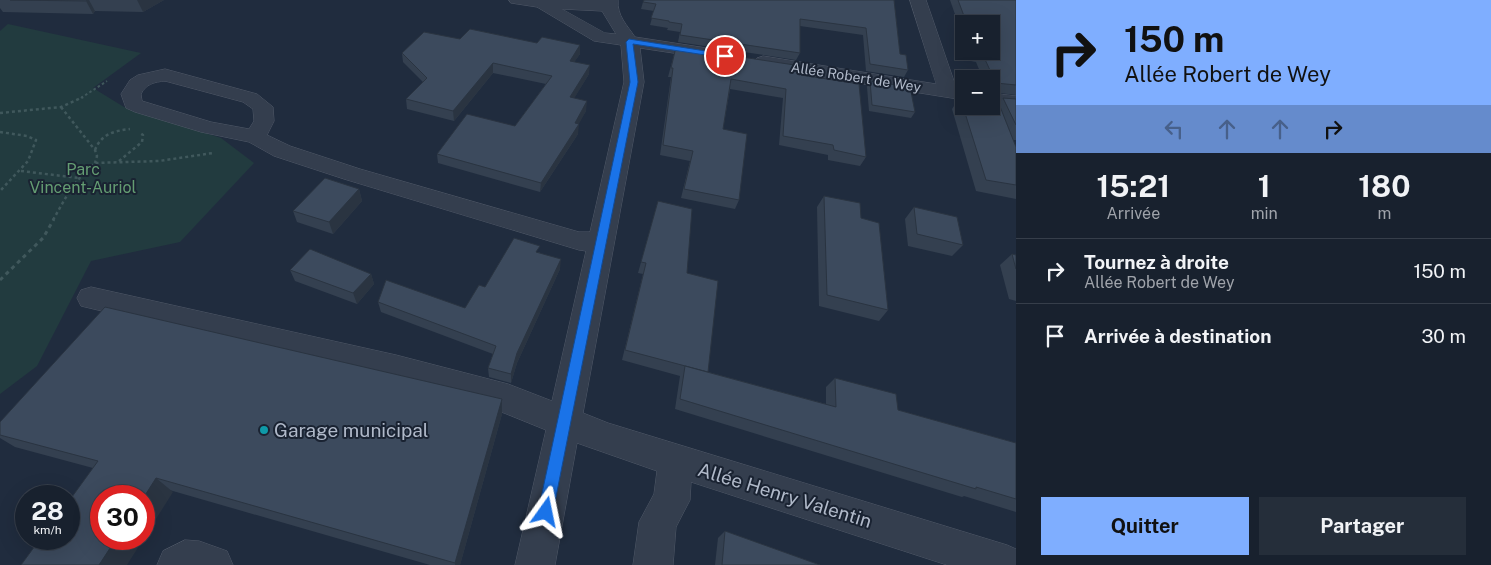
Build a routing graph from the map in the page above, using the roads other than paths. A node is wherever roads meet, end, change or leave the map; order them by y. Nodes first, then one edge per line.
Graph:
1 (517, 0) edge
2 (918, 0) edge
3 (541, 3) junction
4 (609, 3) edge
5 (629, 42) junction
6 (728, 56) edge
7 (747, 60) edge
8 (955, 91) edge
9 (955, 93) edge
10 (1000, 99) edge
11 (1016, 102) edge
12 (255, 137) junction
13 (600, 242) junction
14 (91, 298) dead end
15 (564, 422) junction
16 (675, 461) junction
17 (535, 564) edge
18 (177, 565) edge
19 (213, 565) edge
20 (653, 565) edge
21 (1007, 565) edge

1 - 3 street
2 - 8 street
3 - 4 street
3 - 5 street
4 - 5 street
5 - 6 street
5 - 13 street
7 - 9 street, Allée Robert de Wey
10 - 11 street
12 - 12 street
12 - 13 street
13 - 15 street
14 - 15 street, Allée Henry Valentin
15 - 16 street, Allée Henry Valentin
15 - 17 street
16 - 20 street
16 - 21 street, Allée Henry Valentin
18 - 19 street

